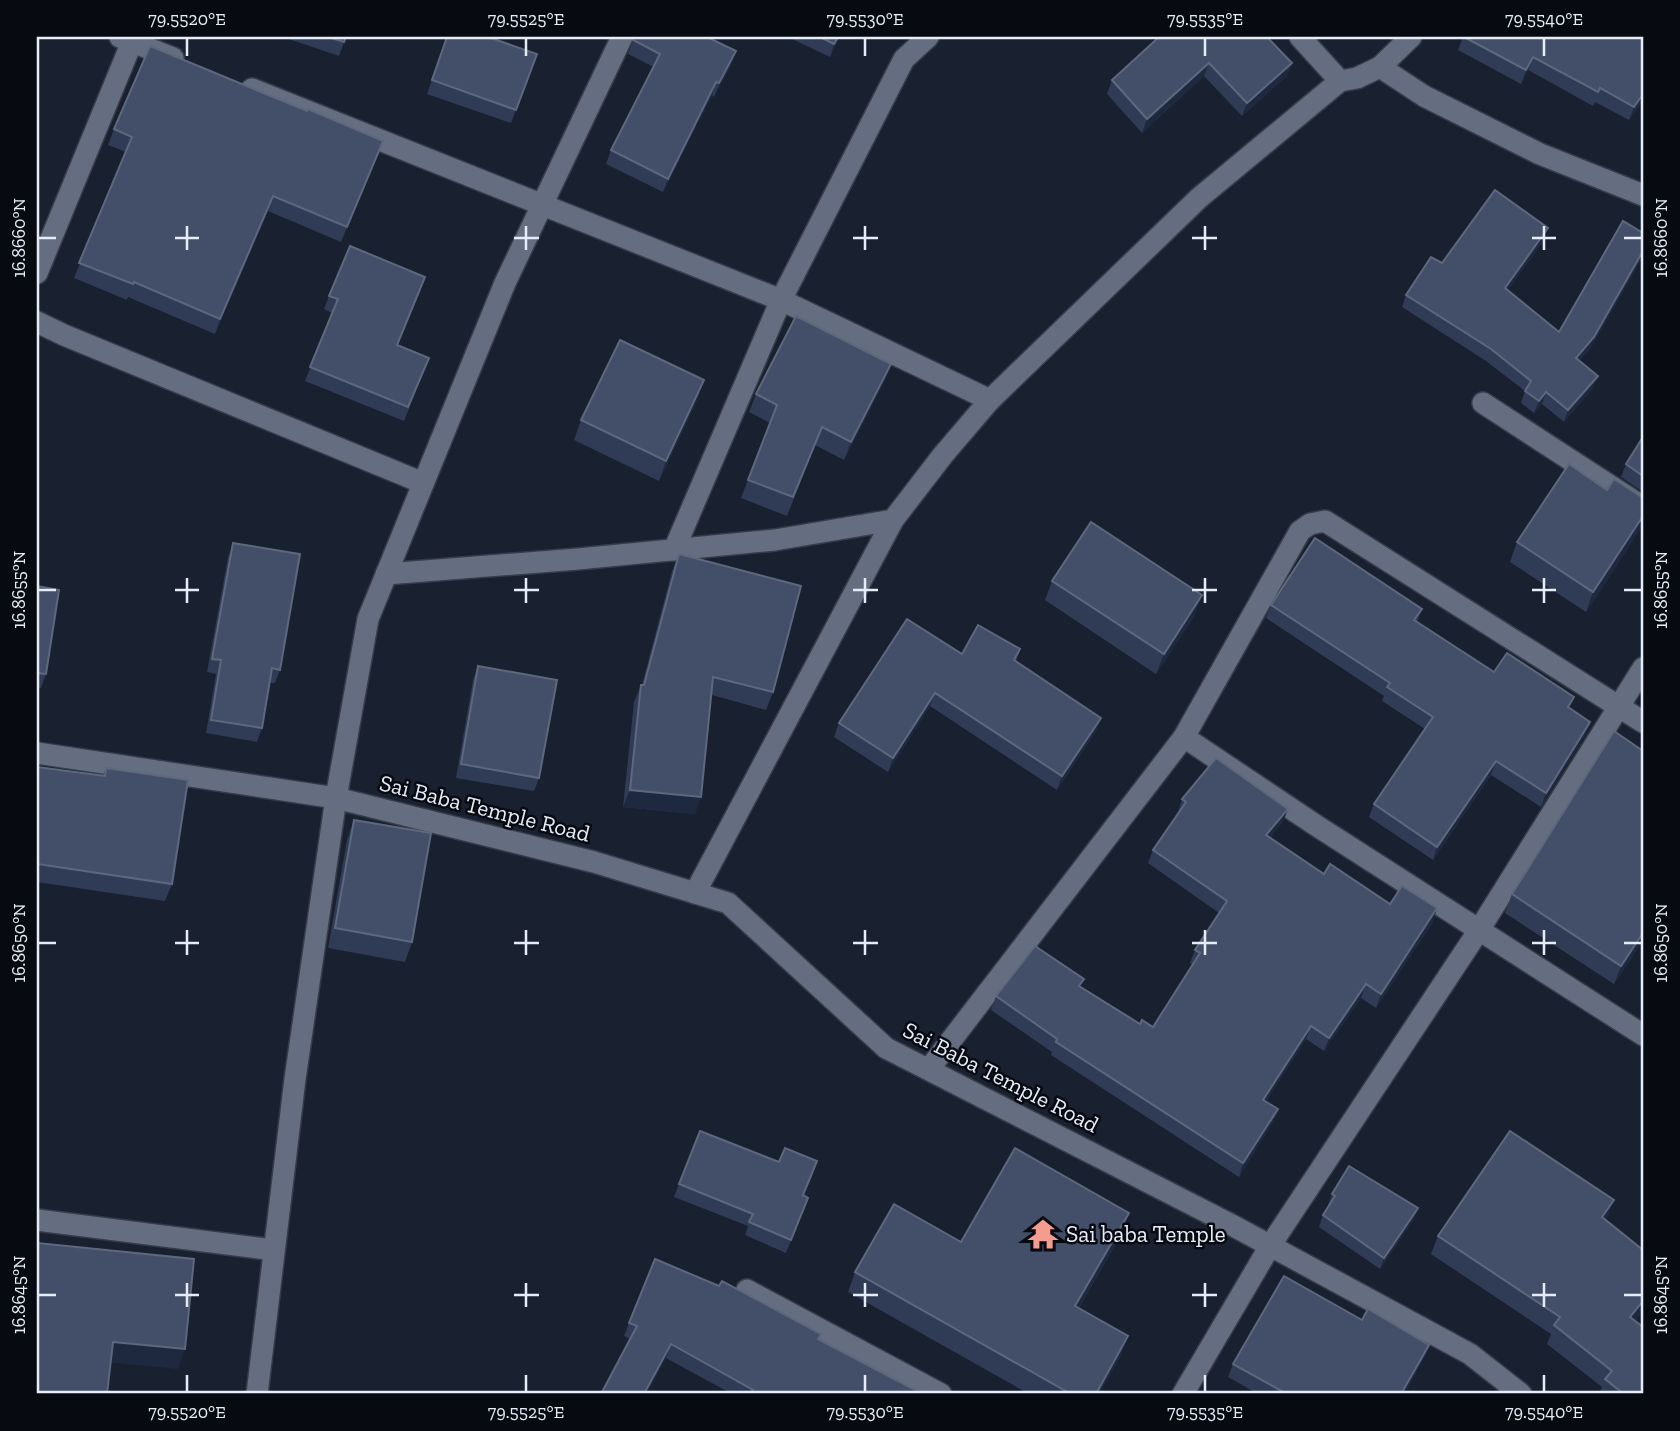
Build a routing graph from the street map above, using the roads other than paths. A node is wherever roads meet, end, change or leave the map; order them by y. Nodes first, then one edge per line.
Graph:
1 (622, 37) edge
2 (928, 37) edge
3 (1300, 37) edge
4 (1411, 37) edge
5 (129, 38) edge
6 (196, 67) edge
7 (1380, 67) junction
8 (1340, 81) junction
9 (235, 82) edge
10 (1643, 195) edge
11 (542, 204) junction
12 (37, 274) edge
13 (781, 300) junction
14 (37, 322) edge
15 (990, 400) junction
16 (1483, 403) dead end
17 (423, 483) junction
18 (1643, 507) edge
19 (893, 520) junction
20 (674, 550) junction
21 (386, 574) junction
22 (1643, 668) edge
23 (1618, 706) junction
24 (1643, 722) edge
25 (1184, 737) junction
26 (37, 753) edge
27 (336, 798) junction
28 (695, 893) junction
29 (1479, 930) junction
30 (1643, 1035) edge
31 (929, 1069) junction
32 (37, 1220) edge
33 (1270, 1246) junction
34 (274, 1250) junction
35 (747, 1290) dead end
36 (257, 1394) edge
37 (941, 1394) edge
38 (1183, 1394) edge
39 (1521, 1394) edge

1 - 11 street
2 - 13 street
3 - 8 street
4 - 7 street
5 - 6 street
5 - 12 street
7 - 8 street
7 - 10 street
8 - 15 street
9 - 11 street
11 - 13 street
11 - 17 street
13 - 15 street
13 - 20 street
14 - 17 street
15 - 19 street
16 - 18 street
17 - 21 street
19 - 20 street
19 - 28 street
20 - 21 street
21 - 27 street
22 - 23 street
23 - 24 street
23 - 25 street
23 - 29 street
25 - 29 street
25 - 31 street
26 - 27 street, Sai Baba Temple Road
27 - 28 street, Sai Baba Temple Road
27 - 34 street
28 - 31 street, Sai Baba Temple Road
29 - 30 street
29 - 33 street
31 - 33 street, Sai Baba Temple Road
32 - 34 street
33 - 38 street
33 - 39 street, Sai Baba Temple Road
34 - 36 street
35 - 37 street

